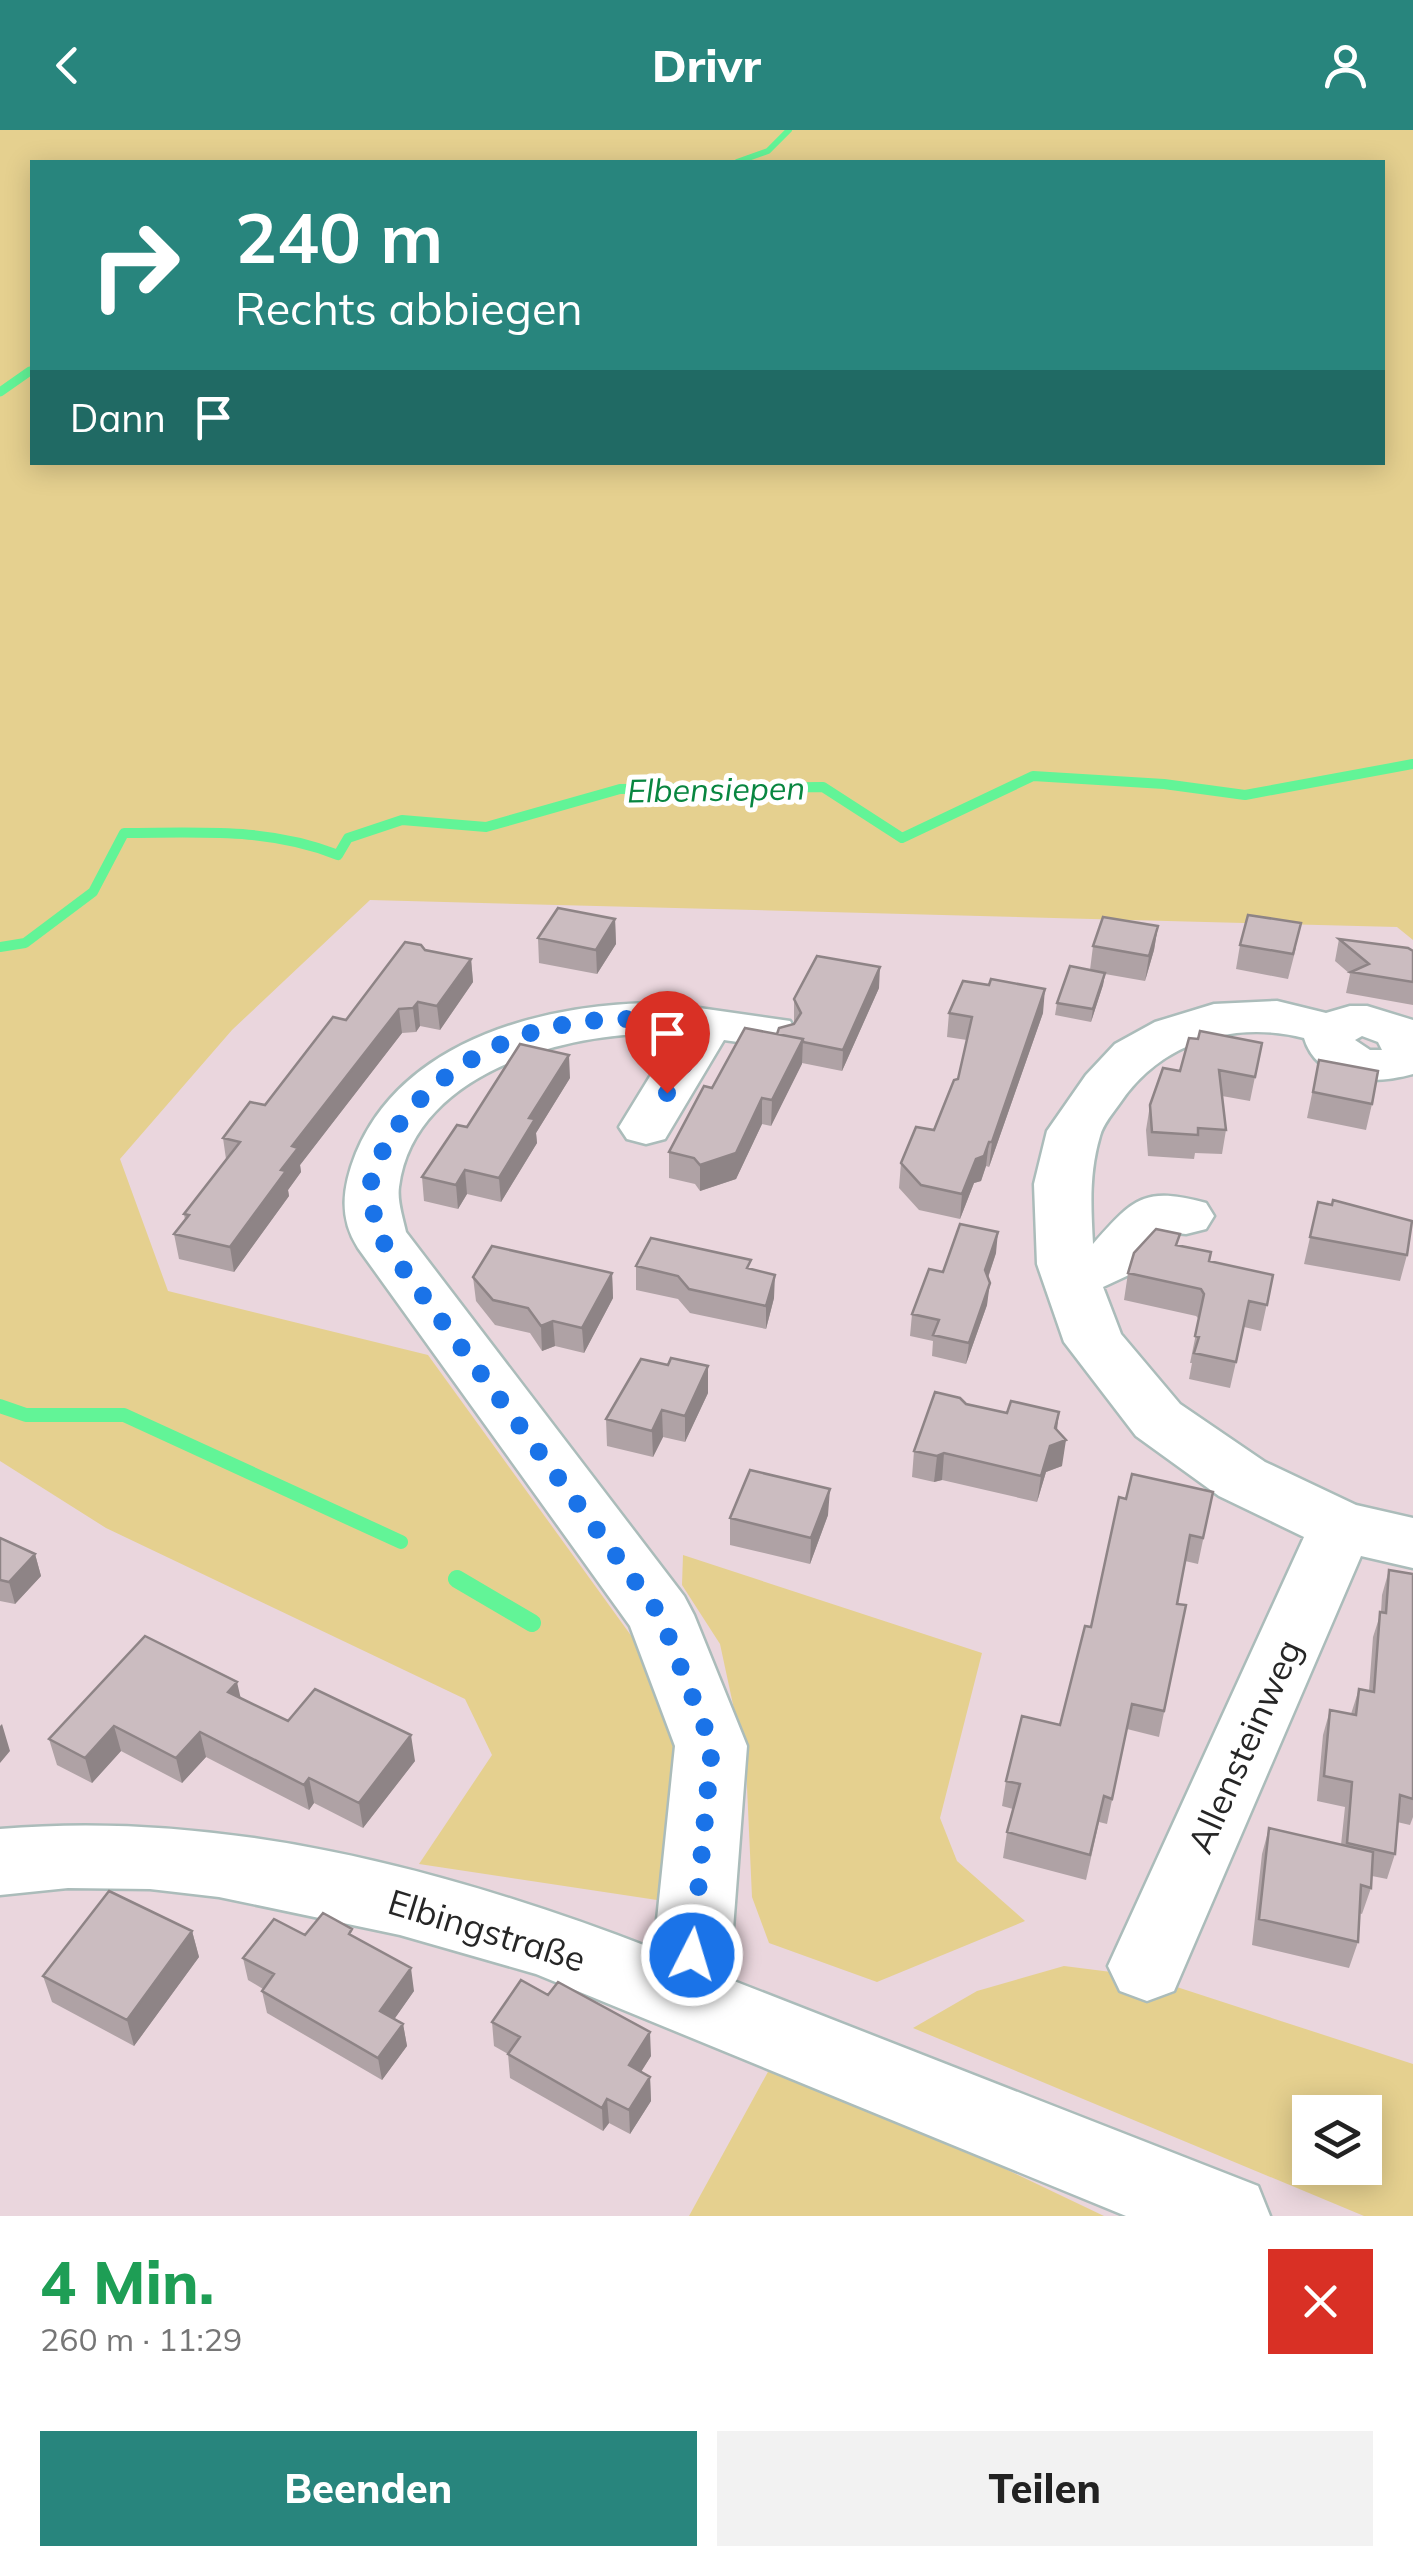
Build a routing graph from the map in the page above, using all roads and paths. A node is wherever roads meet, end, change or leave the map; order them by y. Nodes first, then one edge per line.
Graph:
1 (708, 1024) junction
2 (1332, 1030) dead end
3 (772, 1032) edge
4 (646, 1127) dead end
5 (1186, 1216) dead end
6 (1070, 1277) junction
7 (1341, 1526) junction
8 (1413, 1543) edge
9 (0, 1862) edge
10 (1147, 1966) dead end
11 (673, 1994) junction
12 (1228, 2216) edge

1 - 3 street
1 - 4 street
1 - 11 street
2 - 6 street
5 - 6 street
6 - 7 street
7 - 8 street
7 - 10 street, Allensteinweg
9 - 11 street, Elbingstraße
11 - 12 street, Elbingstraße

